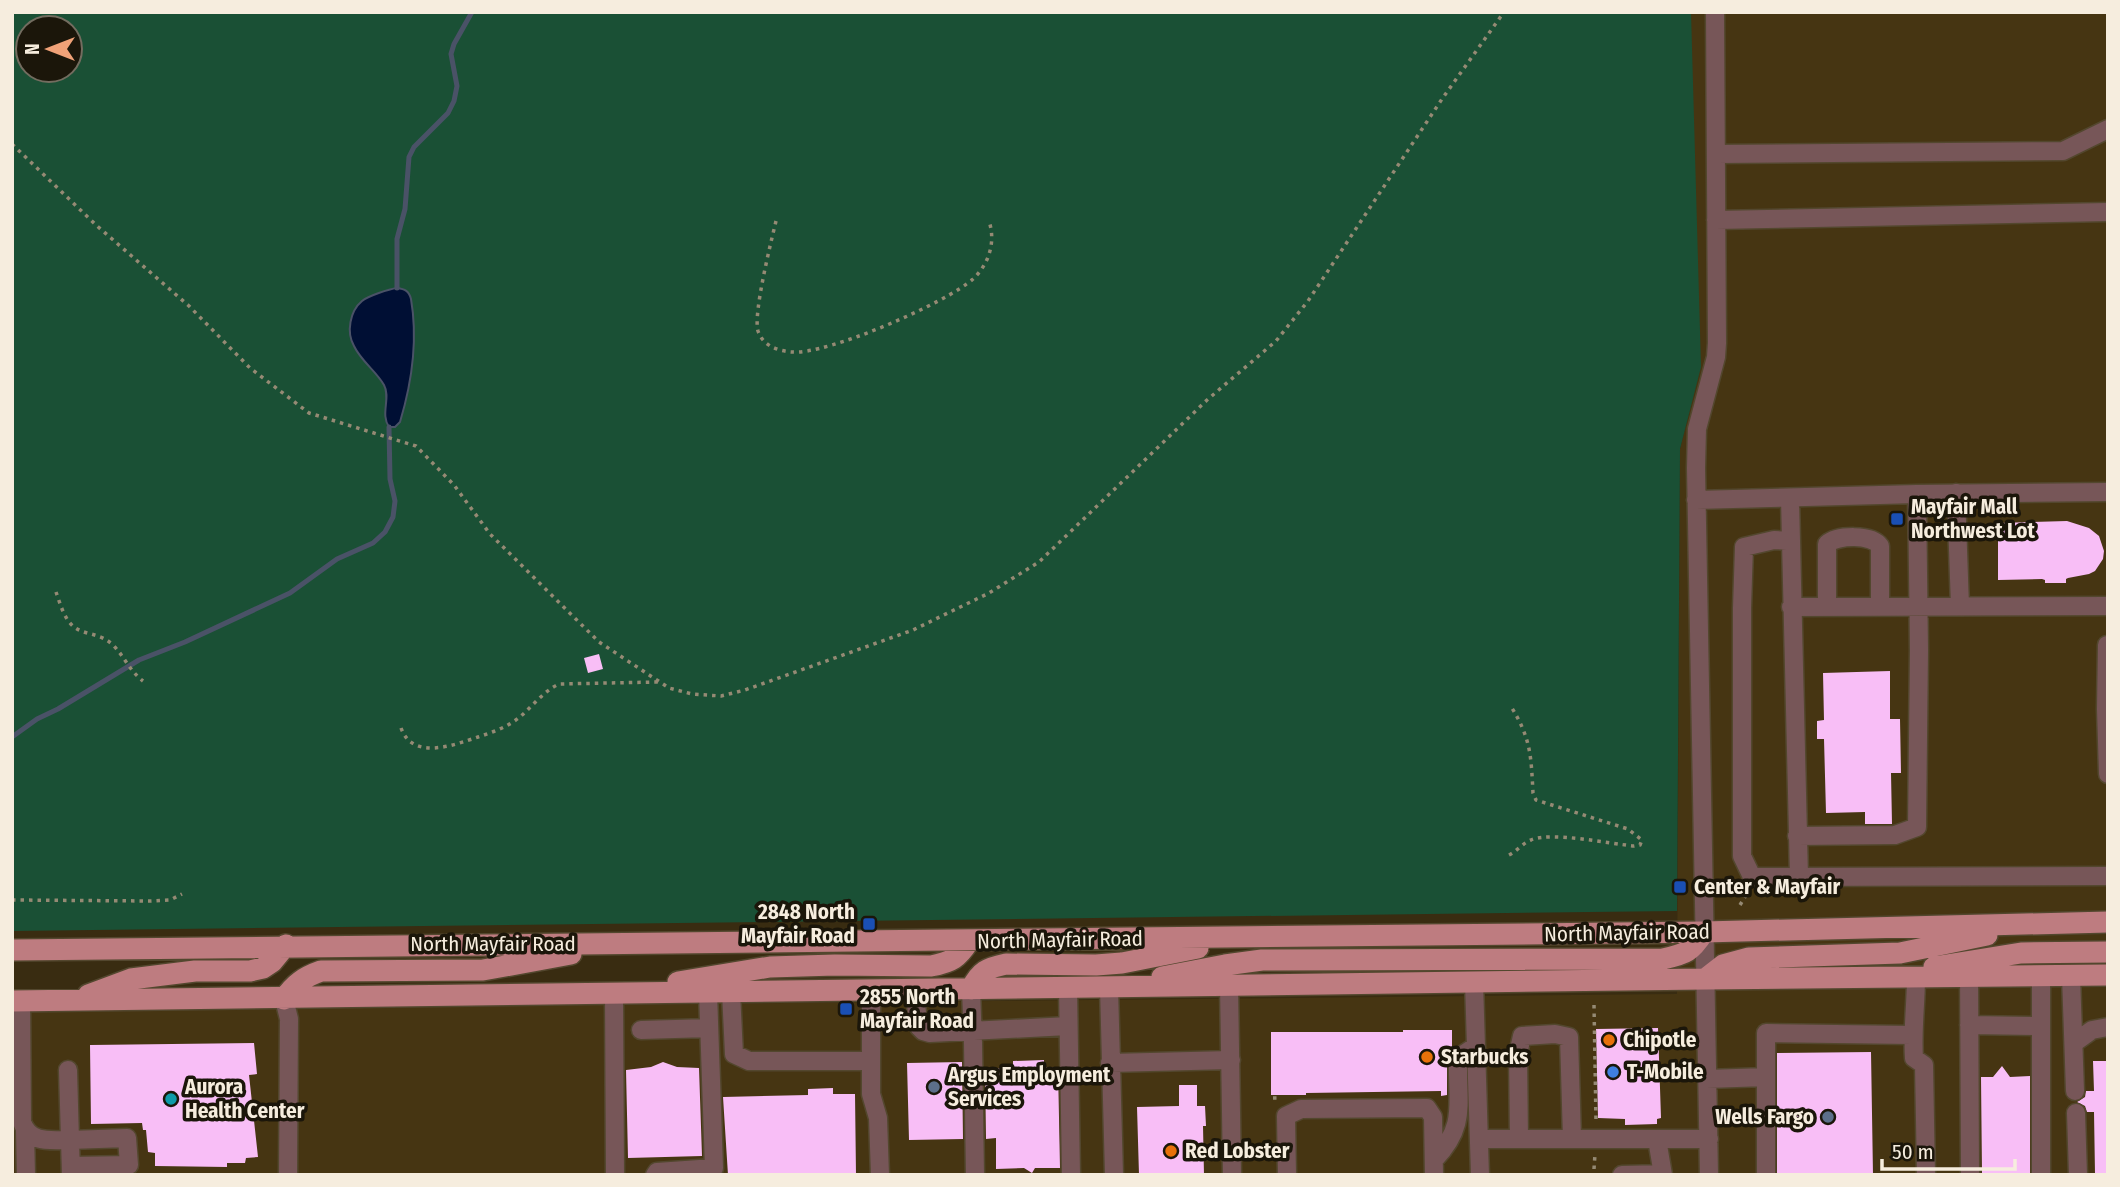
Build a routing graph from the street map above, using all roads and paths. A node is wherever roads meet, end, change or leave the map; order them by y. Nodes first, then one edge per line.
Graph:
1 (1504, 12) edge
2 (1714, 12) edge
3 (2108, 129) edge
4 (12, 144) edge
5 (1716, 154) junction
6 (2108, 212) edge
7 (1716, 220) junction
8 (776, 221) dead end
9 (989, 221) dead end
10 (2108, 492) edge
11 (1917, 494) junction
12 (1956, 494) junction
13 (1790, 498) junction
14 (1696, 500) junction
15 (1791, 541) junction
16 (56, 592) dead end
17 (1960, 606) junction
18 (2108, 606) edge
19 (1791, 607) junction
20 (1827, 607) junction
21 (1881, 607) junction
22 (1918, 607) junction
23 (2107, 645) edge
24 (143, 681) dead end
25 (660, 682) junction
26 (1510, 705) dead end
27 (2107, 709) edge
28 (401, 728) dead end
29 (2108, 774) edge
30 (1797, 836) junction
31 (1509, 855) dead end
32 (2108, 876) edge
33 (1799, 877) junction
34 (182, 894) dead end
35 (12, 901) edge
36 (2108, 922) edge
37 (2037, 924) junction
38 (1704, 932) junction
39 (1251, 938) junction
40 (969, 941) junction
41 (628, 944) junction
42 (286, 945) junction
43 (12, 950) edge
44 (2108, 952) edge
45 (1968, 969) junction
46 (2071, 975) junction
47 (2108, 975) edge
48 (2041, 976) junction
49 (1881, 977) junction
50 (1916, 977) junction
51 (1705, 979) junction
52 (1474, 982) junction
53 (1229, 985) junction
54 (1109, 987) junction
55 (1068, 988) junction
56 (971, 989) junction
57 (872, 990) junction
58 (914, 990) junction
59 (708, 992) junction
60 (731, 992) junction
61 (614, 994) junction
62 (284, 999) junction
63 (73, 1000) junction
64 (16, 1001) edge
65 (1594, 1005) dead end
66 (1969, 1025) junction
67 (1068, 1026) junction
68 (2041, 1026) junction
69 (2108, 1027) edge
70 (709, 1028) junction
71 (640, 1030) dead end
72 (973, 1031) junction
73 (1912, 1035) junction
74 (2074, 1043) junction
75 (1476, 1046) junction
76 (1231, 1060) junction
77 (871, 1061) junction
78 (1110, 1063) junction
79 (68, 1070) dead end
80 (1766, 1077) junction
81 (1707, 1079) junction
82 (2075, 1091) dead end
83 (2076, 1112) dead end
84 (1596, 1126) dead end
85 (25, 1131) junction
86 (1480, 1139) junction
87 (1519, 1139) junction
88 (1572, 1139) junction
89 (1657, 1139) junction
90 (1709, 1139) junction
91 (70, 1140) junction
92 (1595, 1149) dead end
93 (1434, 1167) edge
94 (1594, 1169) dead end
95 (71, 1170) edge
96 (711, 1171) edge
97 (26, 1175) edge
98 (288, 1175) edge
99 (615, 1175) edge
100 (655, 1175) edge
101 (880, 1175) edge
102 (975, 1175) edge
103 (1071, 1175) edge
104 (1114, 1175) edge
105 (1232, 1175) edge
106 (1287, 1175) edge
107 (1480, 1175) edge
108 (1622, 1175) edge
109 (1663, 1175) edge
110 (1709, 1175) edge
111 (1766, 1175) edge
112 (1926, 1175) edge
113 (1970, 1175) edge
114 (2041, 1175) edge
115 (2078, 1175) edge

1 - 25 path
2 - 5 street
3 - 5 street
4 - 25 path
5 - 7 street
6 - 7 street
7 - 14 street
8 - 9 path
10 - 12 street
11 - 12 street
11 - 13 street
11 - 22 street
12 - 17 street
13 - 14 street
13 - 15 street
14 - 38 street
15 - 19 street
15 - 33 street
16 - 24 path
17 - 18 street
17 - 22 street
19 - 20 street
19 - 30 street
20 - 21 street
20 - 21 street
21 - 22 street
22 - 30 street
23 - 27 street
25 - 28 path
26 - 31 path
27 - 29 street
30 - 33 street
32 - 33 street
34 - 35 path
36 - 37 main road, North Mayfair Road
37 - 38 main road, North Mayfair Road
37 - 51 main road
38 - 39 main road, North Mayfair Road
38 - 51 street
38 - 54 main road
39 - 40 main road, North Mayfair Road
39 - 56 main road
40 - 41 main road, North Mayfair Road
40 - 61 main road
41 - 42 main road, North Mayfair Road
41 - 62 main road
42 - 43 main road, North Mayfair Road
42 - 63 main road
44 - 45 main road
45 - 48 main road
45 - 49 main road
45 - 50 main road
45 - 66 street
46 - 47 main road
46 - 48 main road
46 - 74 street
48 - 68 street
49 - 50 main road
49 - 51 main road
50 - 73 street
51 - 52 main road
51 - 81 street
52 - 53 main road
52 - 75 street
53 - 54 main road
53 - 76 street
54 - 55 main road
54 - 78 street
55 - 56 main road
55 - 67 street
56 - 58 main road
56 - 72 street
57 - 58 main road
57 - 60 main road
57 - 77 street
58 - 72 street
59 - 60 main road
59 - 61 main road
59 - 70 street
60 - 77 street
61 - 62 main road
61 - 99 street
62 - 63 main road
62 - 98 street
63 - 64 main road
64 - 85 street
65 - 84 path
66 - 68 street
66 - 113 street
67 - 72 street
67 - 103 street
68 - 114 street
69 - 74 street
70 - 71 street
70 - 96 street
72 - 102 street
73 - 80 street
73 - 112 street
74 - 82 street
75 - 86 street
75 - 93 street
76 - 78 street
76 - 105 street
77 - 101 street
78 - 104 street
79 - 91 street
80 - 81 street
80 - 111 street
81 - 90 street
83 - 115 street
85 - 91 street
85 - 97 street
86 - 87 street
86 - 107 street
87 - 88 street
87 - 88 street
88 - 89 street
89 - 90 street
89 - 109 street
90 - 110 street
91 - 95 street
91 - 95 street
92 - 94 path
93 - 106 street
96 - 100 street
108 - 109 street

